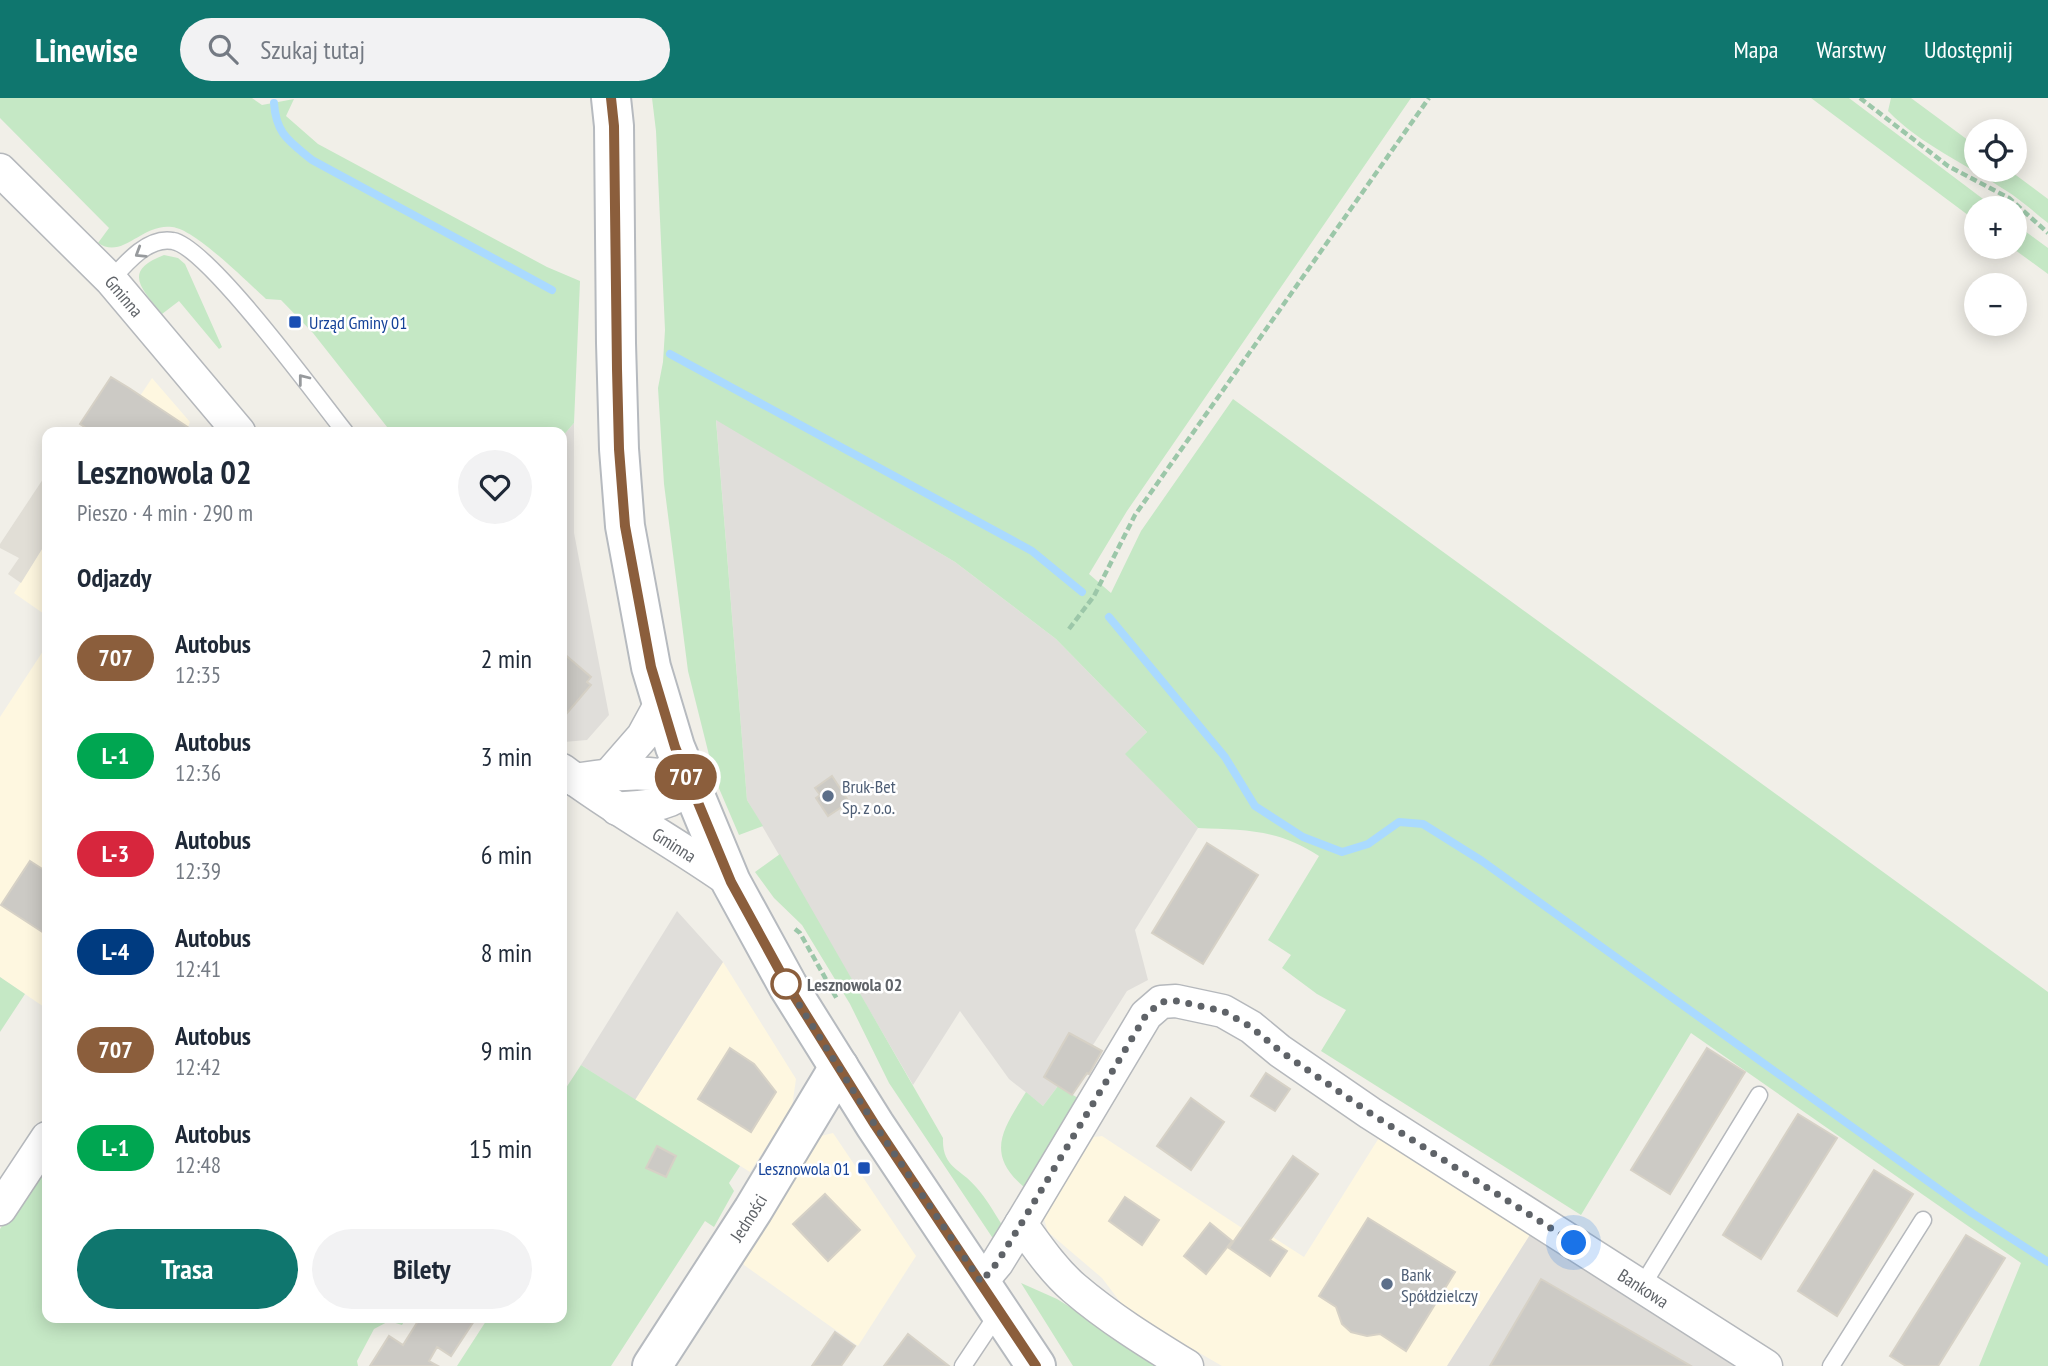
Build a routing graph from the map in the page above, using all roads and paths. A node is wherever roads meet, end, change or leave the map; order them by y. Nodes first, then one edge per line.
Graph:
1 (611, 98) edge
2 (1429, 98) edge
3 (1860, 98) edge
4 (0, 170) edge
5 (2048, 233) edge
6 (111, 279) junction
7 (235, 427) edge
8 (341, 427) edge
9 (1069, 629) dead end
10 (661, 703) junction
11 (584, 778) edge
12 (689, 786) junction
13 (618, 809) junction
14 (731, 882) junction
15 (792, 927) dead end
16 (842, 1009) dead end
17 (839, 1067) junction
18 (1759, 1095) dead end
19 (42, 1146) edge
20 (0, 1209) edge
21 (1923, 1220) dead end
22 (1021, 1224) junction
23 (1642, 1286) junction
24 (991, 1296) junction
25 (652, 1366) edge
26 (963, 1366) edge
27 (1036, 1366) edge
28 (1187, 1366) edge
29 (1766, 1366) edge
30 (1831, 1366) edge

1 - 10 main road
2 - 9 path
3 - 5 path
4 - 6 street, Gminna
6 - 7 street, Gminna
8 -> 6 lane
10 - 11 street
10 - 12 main road
11 - 12 street
11 - 13 street, Gminna
12 - 13 street, Gminna
12 - 14 main road
13 - 14 street, Gminna
14 - 17 main road
15 - 16 path
17 - 24 main road
17 - 25 main road, Jedności
18 - 23 lane
19 - 20 street
21 - 30 lane
22 - 23 street, Bankowa
22 - 24 street, Bankowa
22 - 28 street
23 - 29 street, Bankowa
24 - 26 lane
24 - 27 main road

